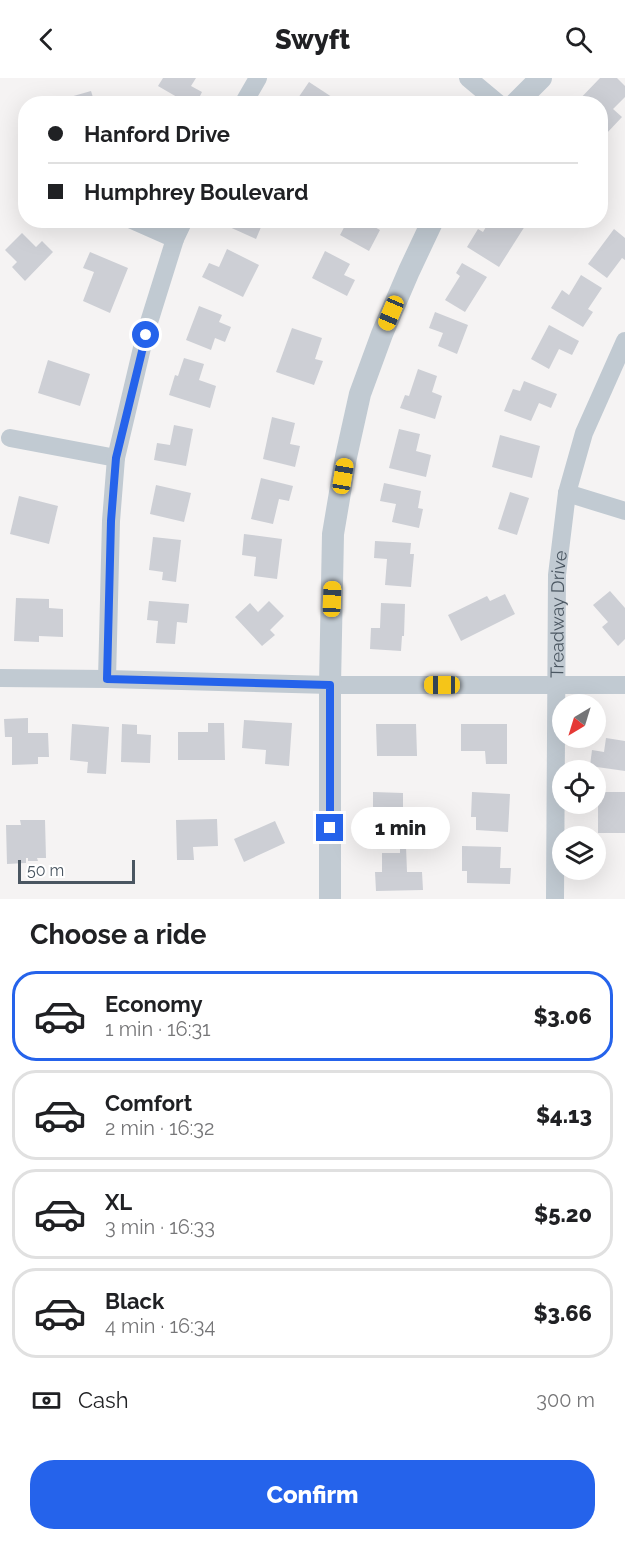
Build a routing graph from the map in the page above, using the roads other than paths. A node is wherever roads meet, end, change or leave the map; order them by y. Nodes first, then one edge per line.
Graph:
1 (258, 78) edge
2 (468, 78) edge
3 (541, 78) edge
4 (248, 96) edge
5 (489, 96) edge
6 (523, 96) edge
7 (150, 228) edge
8 (180, 228) edge
9 (428, 228) edge
10 (175, 239) junction
11 (625, 341) edge
12 (10, 438) dead end
13 (116, 458) junction
14 (567, 493) junction
15 (625, 512) edge
16 (0, 678) edge
17 (107, 679) junction
18 (330, 685) junction
19 (556, 685) junction
20 (625, 685) edge
21 (330, 899) edge
22 (555, 899) edge

1 - 4 street
2 - 5 street
3 - 6 street
7 - 10 street
8 - 10 street
9 - 18 street
10 - 13 street
11 - 14 street, Treadway Drive
12 - 13 street
13 - 17 street
14 - 15 street
14 - 19 street, Treadway Drive
16 - 17 street
17 - 18 street
18 - 19 street
18 - 21 street
19 - 20 street
19 - 22 street, Treadway Drive

